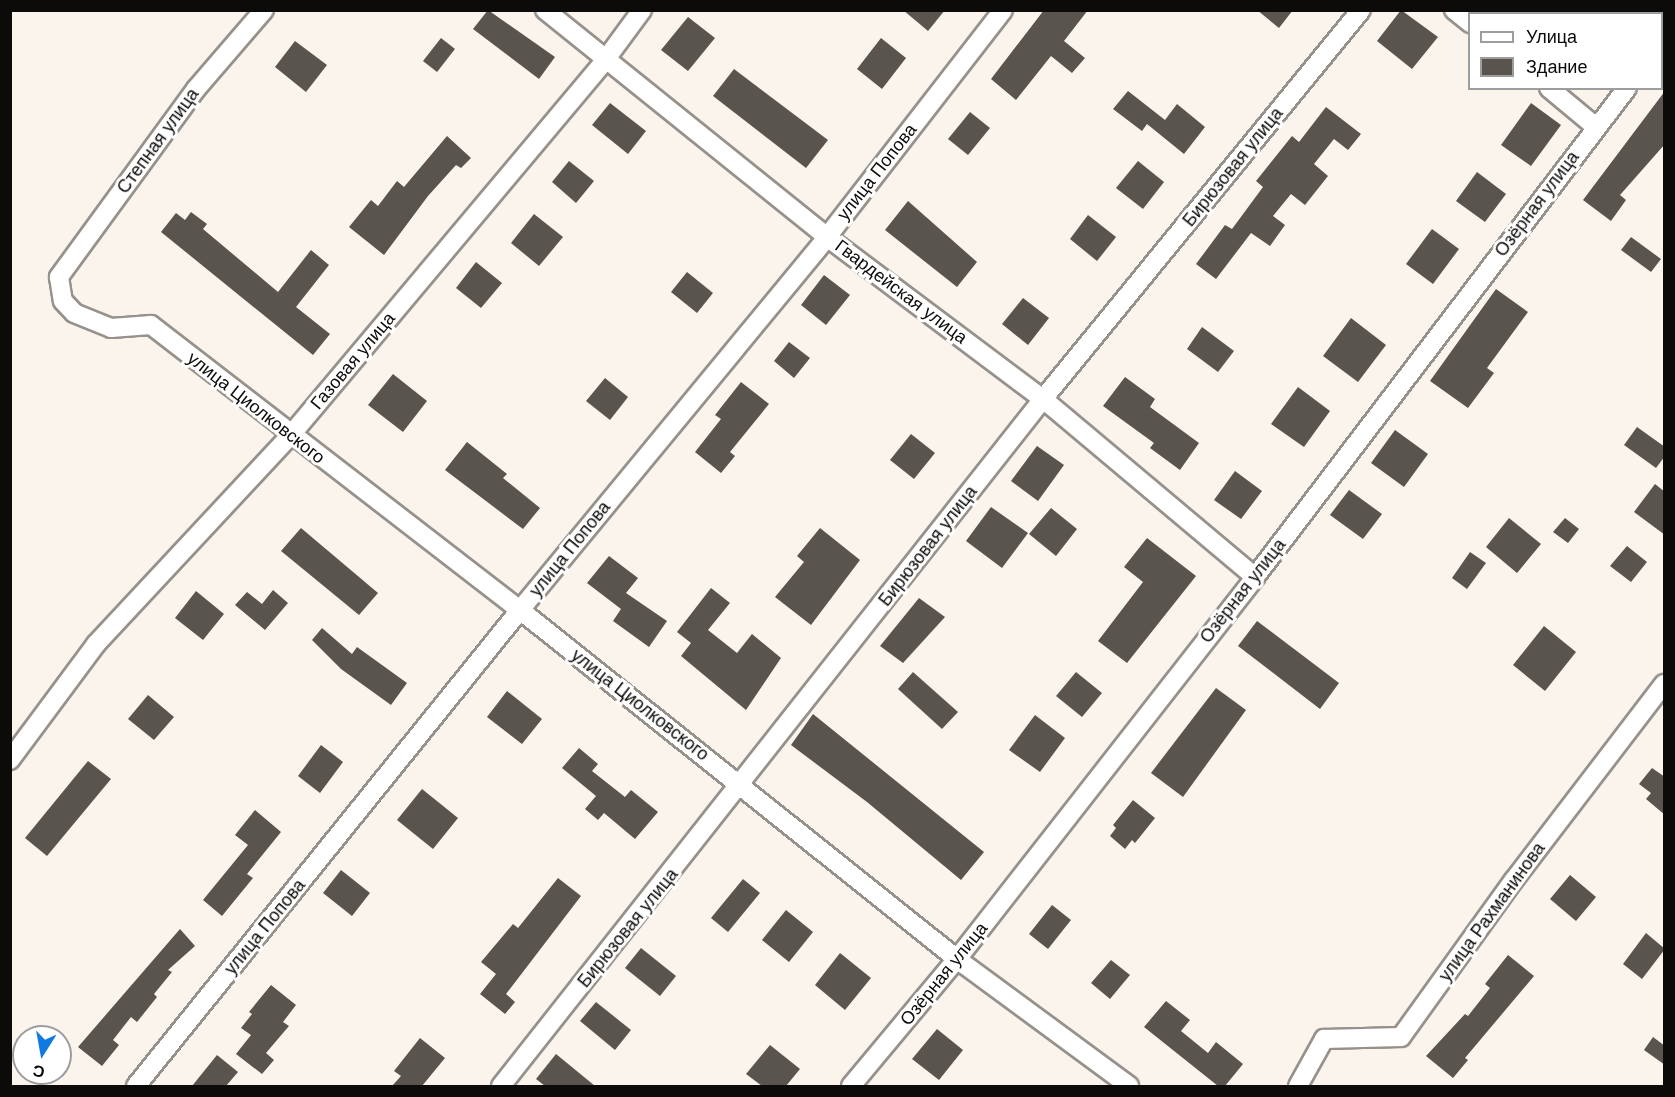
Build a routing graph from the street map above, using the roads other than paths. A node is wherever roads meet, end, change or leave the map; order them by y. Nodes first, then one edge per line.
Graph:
1 (264, 10) edge
2 (545, 10) edge
3 (642, 10) edge
4 (1003, 10) edge
5 (1360, 10) edge
6 (1454, 10) edge
7 (1468, 21) edge
8 (606, 59) junction
9 (1551, 90) edge
10 (1625, 90) edge
11 (1596, 126) junction
12 (827, 237) junction
13 (151, 325) joint
14 (1043, 399) junction
15 (290, 436) junction
16 (1255, 577) junction
17 (520, 610) junction
18 (1665, 684) edge
19 (10, 760) edge
20 (742, 786) junction
21 (957, 959) junction
22 (136, 1086) edge
23 (501, 1086) edge
24 (851, 1086) edge
25 (1129, 1086) edge
26 (1298, 1086) edge

1 - 13 street, Степная улица
2 - 8 street, Гвардейская улица
3 - 8 street, Газовая улица
4 - 12 street, улица Попова
5 - 14 street, Бирюзовая улица
6 - 7 street
8 - 12 street, Гвардейская улица
8 - 15 street, Газовая улица
9 - 11 street
10 - 11 street, Озёрная улица
11 - 16 street, Озёрная улица
12 - 14 street, Гвардейская улица
12 - 17 street, улица Попова
13 - 15 street, улица Циолковского
14 - 16 street, Гвардейская улица
14 - 20 street, Бирюзовая улица
15 - 17 street, улица Циолковского
15 - 19 street, Газовая улица
16 - 21 street, Озёрная улица
17 - 20 street, улица Циолковского
17 - 22 street, улица Попова
18 - 26 street, улица Рахманинова
20 - 21 street, улица Циолковского
20 - 23 street, Бирюзовая улица
21 - 24 street, Озёрная улица
21 - 25 street, улица Циолковского

